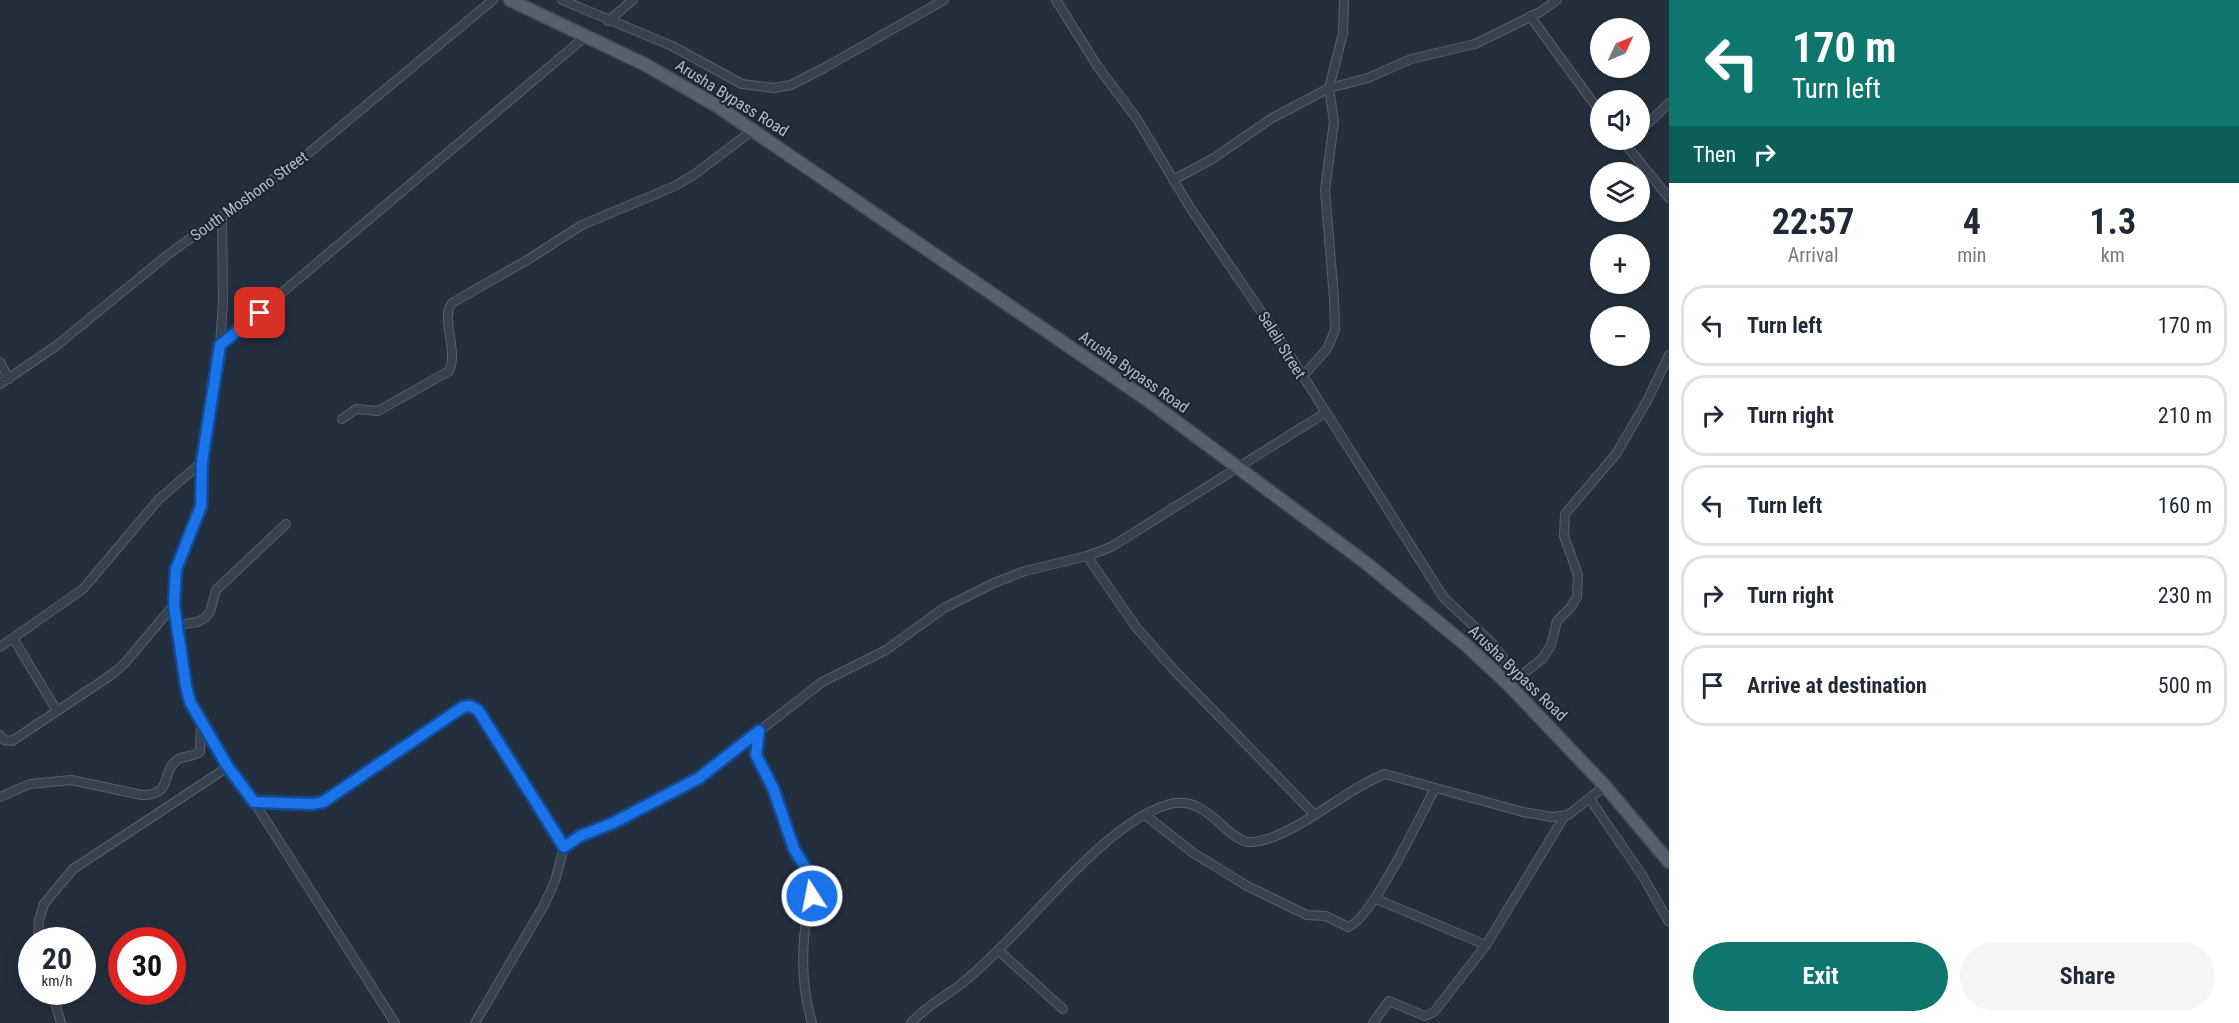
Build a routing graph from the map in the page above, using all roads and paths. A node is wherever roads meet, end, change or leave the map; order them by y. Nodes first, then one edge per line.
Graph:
1 (493, 0) edge
2 (510, 0) edge
3 (562, 0) edge
4 (633, 0) edge
5 (944, 0) edge
6 (1056, 0) edge
7 (1344, 0) edge
8 (1557, 0) edge
9 (1530, 16) junction
10 (608, 21) junction
11 (586, 36) junction
12 (1329, 88) junction
13 (1590, 98) edge
14 (1669, 103) edge
15 (1650, 121) edge
16 (753, 130) junction
17 (1630, 150) edge
18 (1173, 180) junction
19 (1669, 198) edge
20 (222, 216) junction
21 (220, 345) junction
22 (1669, 355) edge
23 (0, 362) edge
24 (1302, 377) junction
25 (9, 379) junction
26 (0, 384) edge
27 (1325, 413) junction
28 (342, 419) dead end
29 (202, 462) junction
30 (1236, 466) junction
31 (286, 524) dead end
32 (1087, 556) junction
33 (174, 605) junction
34 (177, 625) junction
35 (13, 638) junction
36 (0, 647) edge
37 (1510, 685) junction
38 (57, 711) junction
39 (201, 722) junction
40 (759, 731) junction
41 (0, 735) edge
42 (228, 767) junction
43 (1605, 786) junction
44 (1436, 788) junction
45 (0, 797) edge
46 (1590, 799) junction
47 (254, 802) junction
48 (1314, 814) junction
49 (1145, 815) junction
50 (1564, 816) junction
51 (564, 847) junction
52 (1667, 858) edge
53 (1376, 899) junction
54 (1669, 922) edge
55 (39, 927) edge
56 (1486, 945) junction
57 (998, 950) junction
58 (56, 1005) edge
59 (1063, 1009) dead end
60 (61, 1023) edge
61 (395, 1023) edge
62 (474, 1023) edge
63 (812, 1023) edge
64 (911, 1023) edge
65 (1373, 1023) edge

1 - 20 street, South Moshono Street
2 - 11 main road, Arusha Bypass Road
3 - 10 street
4 - 10 street
5 - 10 street
6 - 18 street, Seleli Street
7 - 12 street
8 - 9 street
9 - 12 street
9 - 13 street
11 - 16 main road, Arusha Bypass Road
11 - 21 street
12 - 18 street
12 - 24 street
14 - 15 street
16 - 28 street
16 - 30 main road, Arusha Bypass Road
17 - 19 street
18 - 24 street, Seleli Street
20 - 21 street
20 - 25 street, South Moshono Street
21 - 29 street
22 - 37 street
23 - 25 street
24 - 27 street, Seleli Street
25 - 26 street, South Moshono Street
27 - 30 street
27 - 37 street, Seleli Street
29 - 33 street
29 - 35 street
30 - 32 street
30 - 37 main road, Arusha Bypass Road
31 - 34 street
32 - 40 street
32 - 48 street
33 - 34 street
33 - 38 street
34 - 39 street
35 - 36 street
35 - 38 street
37 - 43 main road, Arusha Bypass Road
38 - 41 street
39 - 42 street
39 - 45 street
40 - 51 street
40 - 63 street
42 - 47 street
42 - 55 street
43 - 46 street
43 - 52 main road, Arusha Bypass Road
44 - 48 street
44 - 50 street
44 - 53 street
46 - 50 street
46 - 54 street
47 - 51 street
47 - 61 street
48 - 49 street
49 - 53 street
49 - 57 street
50 - 56 street
51 - 62 street
53 - 56 street
56 - 65 street
57 - 59 street
57 - 64 street
58 - 60 street

